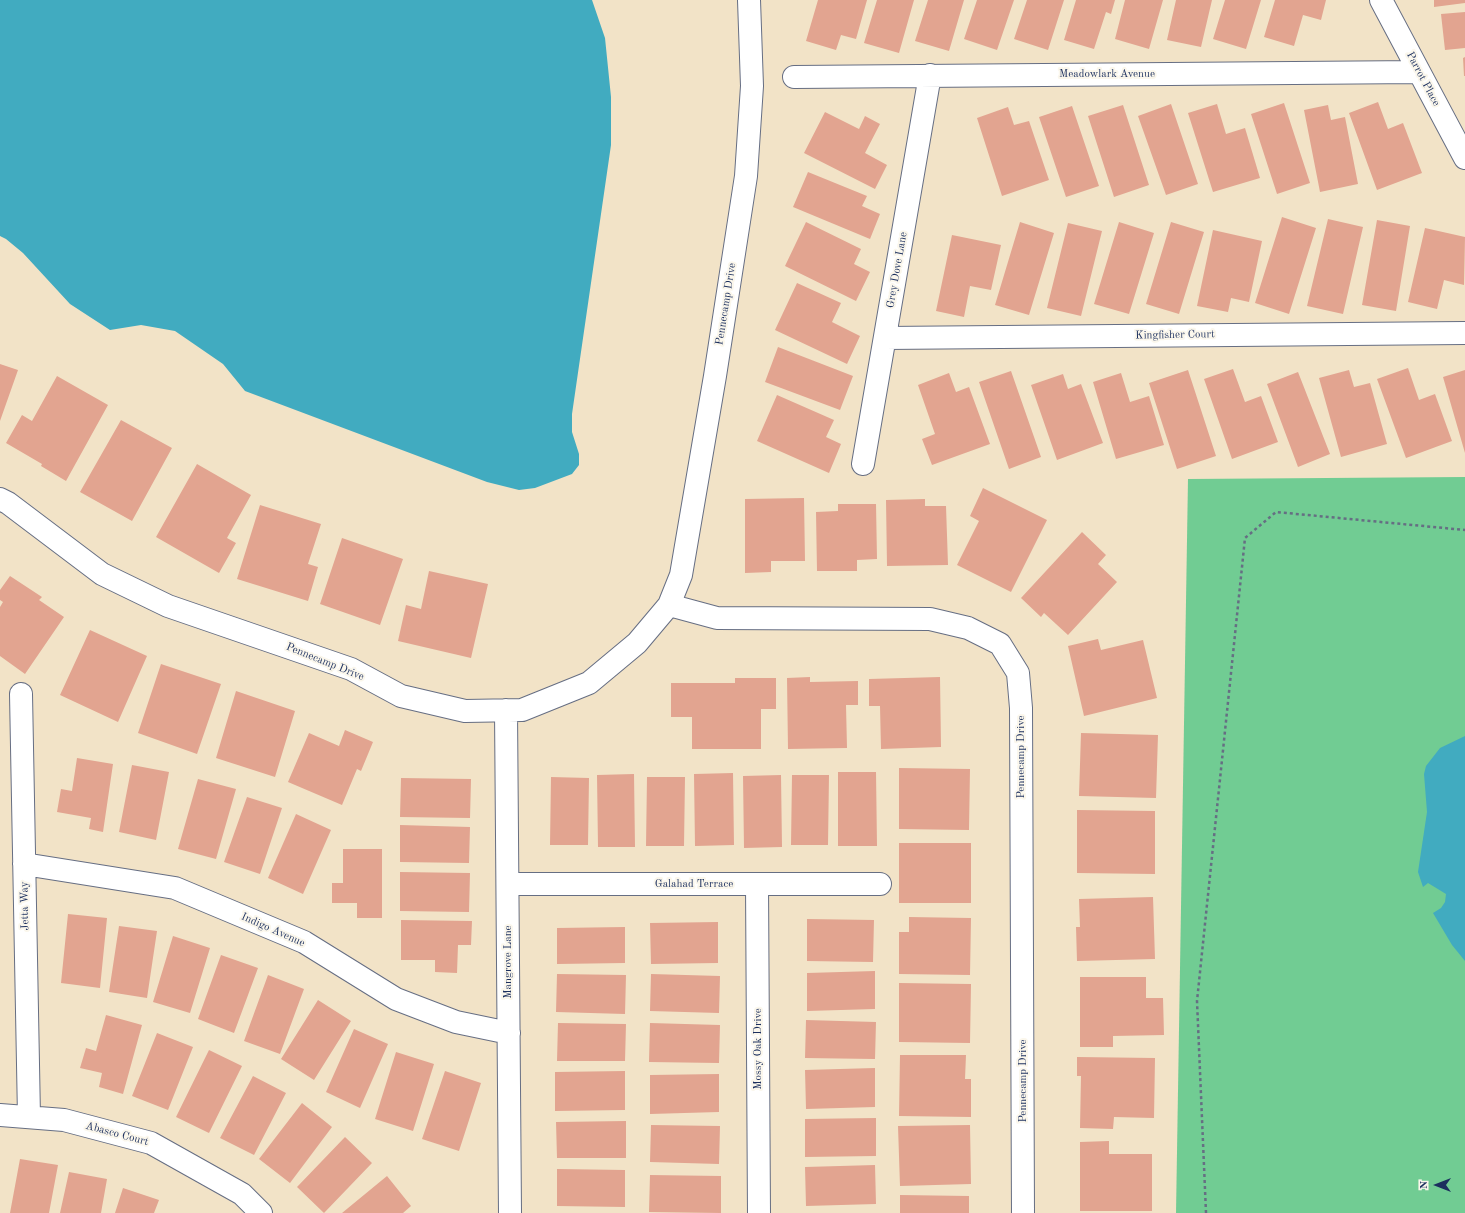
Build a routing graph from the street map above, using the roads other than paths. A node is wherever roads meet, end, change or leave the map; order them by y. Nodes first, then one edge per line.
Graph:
1 (749, 0) edge
2 (1381, 0) edge
3 (1419, 72) junction
4 (930, 75) junction
5 (794, 77) dead end
6 (1465, 158) edge
7 (1465, 333) edge
8 (885, 338) junction
9 (863, 464) dead end
10 (0, 499) edge
11 (669, 605) junction
12 (21, 694) dead end
13 (506, 710) junction
14 (24, 864) junction
15 (508, 884) junction
16 (757, 884) junction
17 (880, 884) dead end
18 (509, 1033) junction
19 (0, 1115) edge
20 (29, 1117) junction
21 (261, 1213) edge
22 (510, 1213) edge
23 (759, 1213) edge
24 (1023, 1213) edge

1 - 11 street, Pennecamp Drive
2 - 3 street, Parrot Place
3 - 4 street, Meadowlark Avenue
3 - 6 street, Parrot Place
4 - 5 street, Meadowlark Avenue
4 - 8 street, Grey Dove Lane
7 - 8 street, Kingfisher Court
8 - 9 street, Grey Dove Lane
10 - 13 street, Pennecamp Drive
11 - 13 street, Pennecamp Drive
11 - 24 street, Pennecamp Drive
12 - 14 street, Jetta Way
13 - 15 street, Mangrove Lane
14 - 18 street, Indigo Avenue
14 - 20 street, Jetta Way
15 - 16 street, Galahad Terrace
15 - 18 street, Mangrove Lane
16 - 17 street, Galahad Terrace
16 - 23 street, Mossy Oak Drive
18 - 22 street, Mangrove Lane
19 - 20 street, Abasco Court
20 - 21 street, Abasco Court

